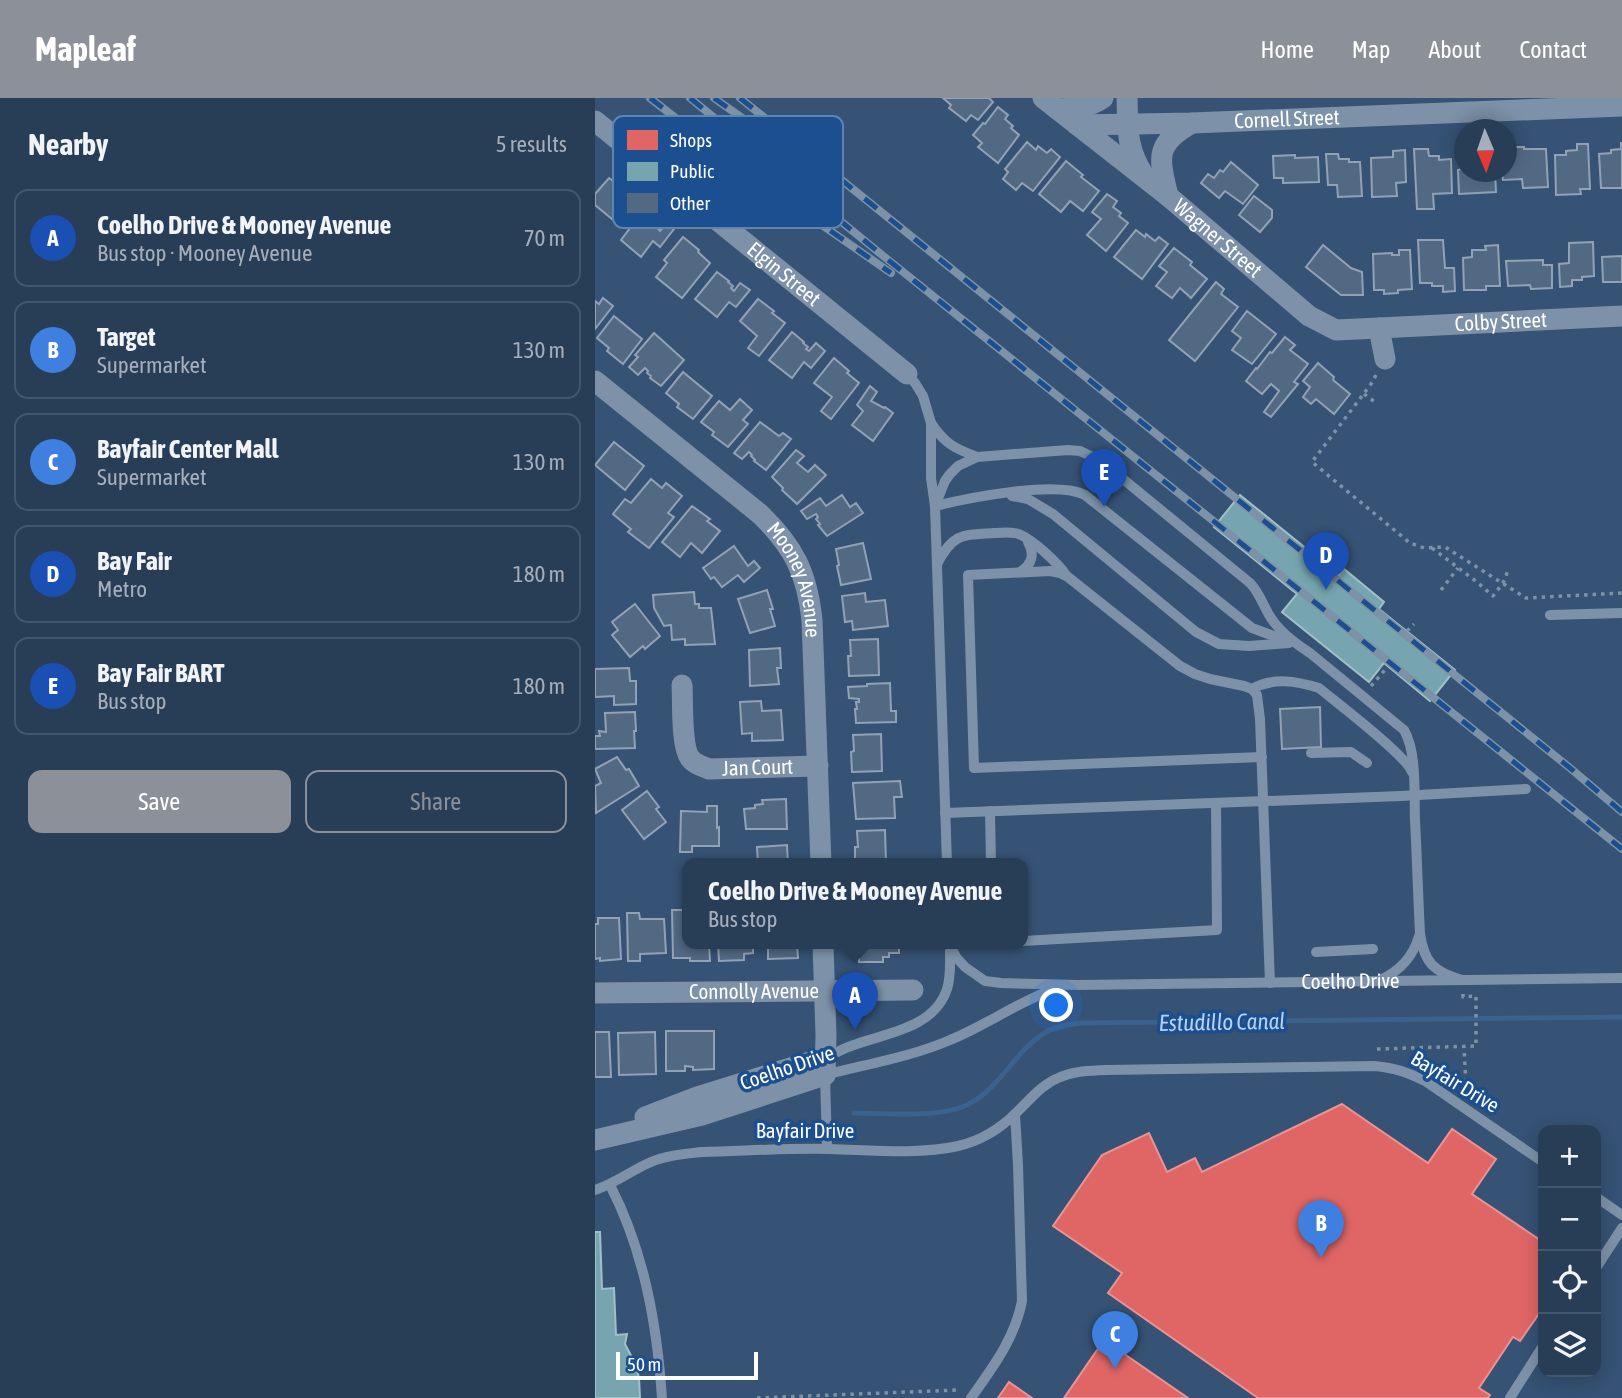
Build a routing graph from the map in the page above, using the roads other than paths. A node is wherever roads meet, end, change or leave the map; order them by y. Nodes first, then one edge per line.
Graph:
1 (1103, 98) edge
2 (1126, 98) edge
3 (1050, 104) edge
4 (1622, 106) edge
5 (595, 121) edge
6 (1192, 123) junction
7 (1077, 125) junction
8 (1128, 125) junction
9 (613, 136) edge
10 (1146, 178) junction
11 (1168, 196) junction
12 (727, 228) edge
13 (1622, 316) edge
14 (1379, 328) junction
15 (1385, 359) dead end
16 (907, 374) joint
17 (595, 381) edge
18 (931, 423) junction
19 (977, 457) junction
20 (1003, 494) junction
21 (935, 506) junction
22 (1027, 538) junction
23 (936, 565) junction
24 (1017, 573) junction
25 (1068, 577) junction
26 (1622, 613) edge
27 (1550, 615) dead end
28 (1295, 643) junction
29 (682, 685) dead end
30 (1252, 689) junction
31 (1311, 753) dead end
32 (1262, 757) junction
33 (1367, 763) dead end
34 (818, 766) junction
35 (1413, 778) junction
36 (1526, 789) dead end
37 (1415, 796) junction
38 (1263, 801) junction
39 (1216, 803) junction
40 (990, 811) junction
41 (945, 813) junction
42 (821, 858) edge
43 (947, 858) edge
44 (991, 858) edge
45 (1419, 933) junction
46 (1028, 940) edge
47 (824, 949) edge
48 (950, 949) edge
49 (952, 949) edge
50 (1373, 949) dead end
51 (1317, 952) dead end
52 (1622, 978) edge
53 (1462, 980) junction
54 (1377, 981) junction
55 (1270, 983) junction
56 (1078, 985) junction
57 (825, 990) junction
58 (913, 990) dead end
59 (595, 993) edge
60 (825, 1066) junction
61 (1015, 1114) junction
62 (595, 1138) edge
63 (827, 1149) junction
64 (1538, 1159) edge
65 (610, 1185) junction
66 (595, 1190) edge
67 (1601, 1200) edge
68 (1622, 1215) edge
69 (1622, 1228) edge
70 (1601, 1260) edge
71 (1538, 1354) edge
72 (662, 1398) edge
73 (971, 1398) edge
74 (1510, 1398) edge

1 - 3 street
2 - 8 street
3 - 7 street, Wagner Street
4 - 6 street, Cornell Street
5 - 9 street, Elgin Street
6 - 8 street, Cornell Street
6 - 11 street
7 - 8 street, Cornell Street
7 - 10 street, Wagner Street
8 - 10 street
10 - 11 street, Wagner Street
11 - 14 street, Wagner Street
12 - 16 street, Elgin Street
13 - 14 street, Colby Street
14 - 15 street
16 - 18 lane
17 - 34 street, Mooney Avenue
18 - 19 lane
18 - 21 lane
19 - 21 lane
19 - 28 lane
20 - 21 lane
20 - 28 lane
20 - 28 lane
21 - 23 lane
22 - 23 lane
22 - 24 lane
22 - 25 lane
23 - 41 lane
24 - 25 lane
24 - 32 lane
25 - 30 lane
26 - 27 lane
28 - 35 lane
29 - 34 street, Jan Court
30 - 32 lane
30 - 35 lane
31 - 33 lane
32 - 38 lane
34 - 42 street, Mooney Avenue
35 - 37 lane
36 - 37 lane
37 - 38 lane
37 - 45 lane
38 - 39 lane
38 - 55 lane
39 - 40 lane
39 - 46 lane
40 - 41 lane
40 - 44 lane
41 - 43 lane
45 - 53 lane
45 - 54 lane
47 - 57 street
48 - 60 lane, Coelho Drive
49 - 56 lane, Coelho Drive
50 - 51 lane
52 - 53 lane, Coelho Drive
53 - 54 lane, Coelho Drive
54 - 55 lane, Coelho Drive
55 - 56 lane, Coelho Drive
56 - 60 lane, Coelho Drive
57 - 58 street, Connolly Avenue
57 - 59 street, Connolly Avenue
57 - 60 street
60 - 62 street, Coelho Drive
60 - 63 lane
61 - 63 lane, Bayfair Drive
61 - 64 lane, Bayfair Drive
61 - 73 lane
63 - 65 lane, Bayfair Drive
65 - 66 lane, Bayfair Drive
65 - 72 lane
67 - 68 lane
69 - 70 lane
71 - 74 lane

